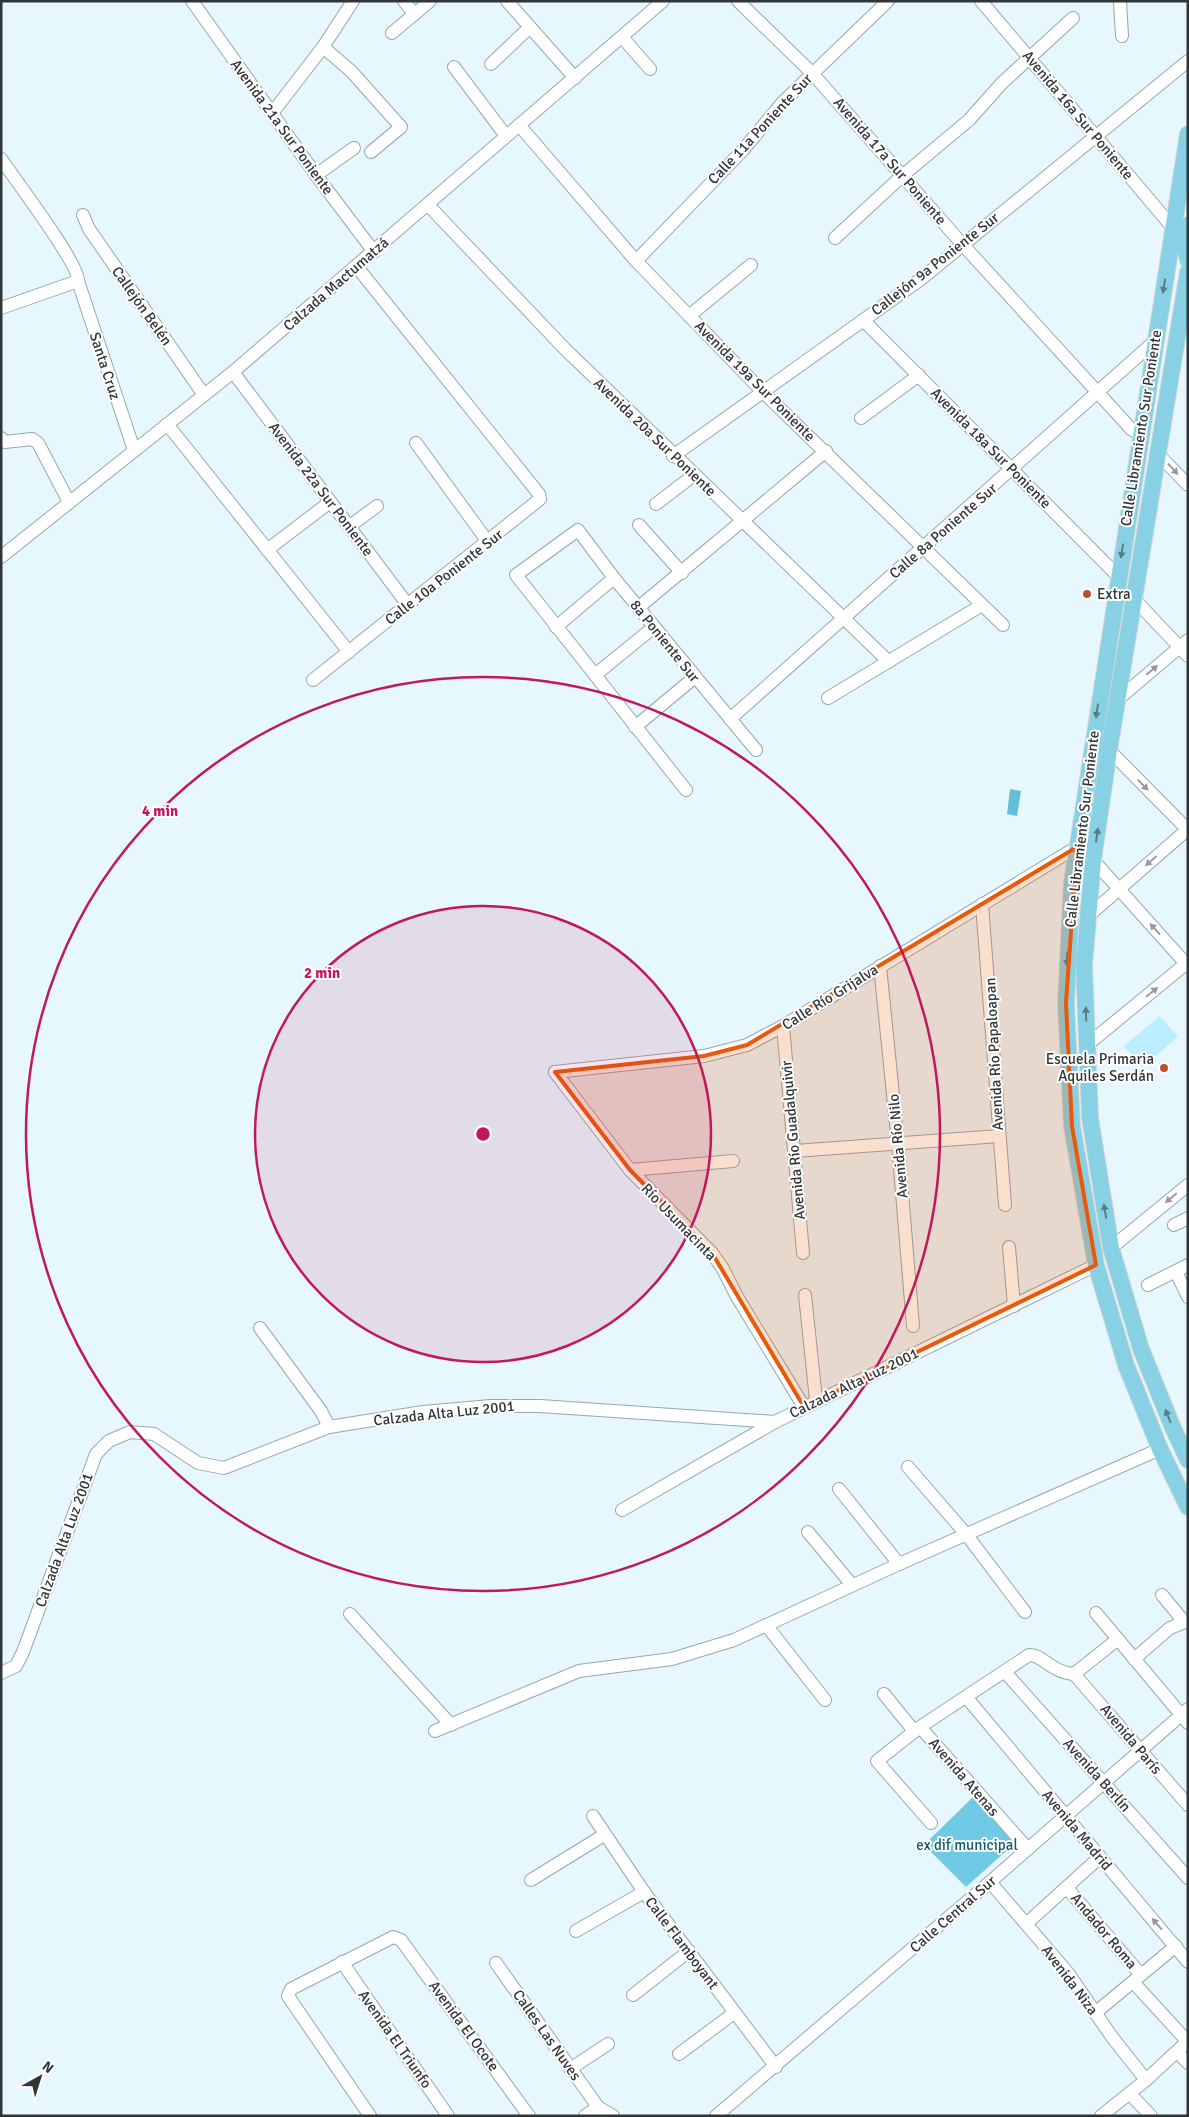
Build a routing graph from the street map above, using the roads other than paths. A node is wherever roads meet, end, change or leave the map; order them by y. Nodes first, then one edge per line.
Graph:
1 (192, 1) edge
2 (353, 1) edge
3 (404, 1) edge
4 (430, 1) edge
5 (507, 1) edge
6 (663, 1) edge
7 (738, 1) edge
8 (888, 1) edge
9 (981, 1) edge
10 (1120, 1) edge
11 (414, 14) junction
12 (1073, 18) dead end
13 (530, 27) junction
14 (392, 33) dead end
15 (1122, 36) dead end
16 (622, 37) junction
17 (323, 47) junction
18 (1029, 58) junction
19 (1188, 61) edge
20 (491, 64) dead end
21 (454, 67) dead end
22 (650, 69) dead end
23 (812, 73) junction
24 (574, 78) junction
25 (273, 112) junction
26 (519, 125) junction
27 (1188, 134) edge
28 (506, 136) junction
29 (1095, 136) junction
30 (354, 148) dead end
31 (371, 152) dead end
32 (1, 159) edge
33 (316, 175) junction
34 (902, 176) junction
35 (1188, 181) edge
36 (428, 205) junction
37 (83, 215) dead end
38 (1181, 227) edge
39 (835, 238) dead end
40 (963, 245) junction
41 (374, 252) junction
42 (1169, 257) junction
43 (1188, 260) edge
44 (636, 261) junction
45 (751, 265) dead end
46 (357, 267) junction
47 (1188, 272) edge
48 (78, 281) junction
49 (1, 308) edge
50 (1184, 311) edge
51 (690, 316) junction
52 (863, 320) junction
53 (1155, 341) junction
54 (233, 372) junction
55 (919, 375) junction
56 (763, 392) junction
57 (1097, 392) junction
58 (204, 395) junction
59 (861, 418) dead end
60 (168, 424) junction
61 (1140, 434) junction
62 (1, 438) edge
63 (416, 443) dead end
64 (134, 450) junction
65 (826, 451) junction
66 (1158, 453) junction
67 (673, 456) junction
68 (1013, 469) junction
69 (694, 475) junction
70 (1188, 485) edge
71 (69, 502) junction
72 (330, 502) junction
73 (656, 504) dead end
74 (377, 506) dead end
75 (741, 521) junction
76 (350, 526) junction
77 (639, 526) dead end
78 (488, 542) junction
79 (924, 548) junction
80 (267, 550) junction
81 (1, 557) edge
82 (682, 572) junction
83 (1118, 576) junction
84 (614, 578) junction
85 (1134, 599) junction
86 (408, 605) junction
87 (982, 605) junction
88 (639, 608) junction
89 (843, 619) junction
90 (1003, 625) dead end
91 (556, 627) junction
92 (654, 627) junction
93 (1185, 647) edge
94 (349, 652) junction
95 (889, 662) junction
96 (595, 676) junction
97 (695, 677) junction
98 (313, 680) dead end
99 (828, 698) dead end
100 (1116, 700) junction
101 (730, 719) junction
102 (635, 727) junction
103 (756, 750) dead end
104 (1109, 750) junction
105 (686, 790) dead end
106 (1188, 830) edge
107 (1077, 847) junction
108 (1093, 860) junction
109 (1119, 889) junction
110 (982, 904) junction
111 (1087, 917) junction
112 (1187, 964) edge
113 (880, 966) junction
114 (784, 1026) junction
115 (1087, 1045) junction
116 (555, 1072) joint
117 (999, 1136) junction
118 (898, 1144) junction
119 (795, 1151) junction
120 (733, 1161) dead end
121 (630, 1170) junction
122 (1188, 1185) edge
123 (1005, 1205) dead end
124 (1188, 1218) edge
125 (1174, 1224) dead end
126 (1009, 1247) dead end
127 (1111, 1248) junction
128 (803, 1254) dead end
129 (1096, 1265) junction
130 (1188, 1265) edge
131 (1176, 1272) junction
132 (1148, 1285) dead end
133 (805, 1296) dead end
134 (1188, 1297) edge
135 (1014, 1306) junction
136 (913, 1326) dead end
137 (260, 1328) dead end
138 (816, 1400) junction
139 (804, 1408) junction
140 (775, 1422) junction
141 (329, 1427) junction
142 (1160, 1449) junction
143 (1188, 1460) edge
144 (908, 1467) dead end
145 (839, 1489) dead end
146 (1188, 1507) edge
147 (622, 1510) dead end
148 (808, 1532) dead end
149 (966, 1534) junction
150 (899, 1564) junction
151 (852, 1585) junction
152 (1162, 1595) dead end
153 (1025, 1612) dead end
154 (1096, 1613) dead end
155 (350, 1614) dead end
156 (1183, 1622) edge
157 (766, 1625) junction
158 (1188, 1635) edge
159 (1118, 1639) junction
160 (1134, 1659) junction
161 (1005, 1672) junction
162 (1, 1673) edge
163 (1074, 1674) junction
164 (884, 1694) dead end
165 (967, 1698) junction
166 (826, 1700) dead end
167 (1185, 1716) edge
168 (451, 1725) junction
169 (917, 1729) junction
170 (435, 1731) dead end
171 (1140, 1751) junction
172 (1105, 1783) junction
173 (1188, 1805) edge
174 (593, 1816) dead end
175 (1065, 1816) junction
176 (931, 1823) dead end
177 (604, 1836) junction
178 (1028, 1849) junction
179 (1100, 1858) junction
180 (1187, 1874) edge
181 (532, 1880) dead end
182 (990, 1882) junction
183 (1067, 1888) junction
184 (644, 1892) junction
185 (1026, 1924) junction
186 (576, 1931) dead end
187 (1176, 1946) junction
188 (689, 1951) junction
189 (342, 1962) junction
190 (1188, 1962) edge
191 (496, 1963) dead end
192 (1137, 1979) junction
193 (633, 1995) dead end
194 (734, 2012) junction
195 (1095, 2013) junction
196 (1188, 2041) edge
197 (608, 2044) dead end
198 (1176, 2052) junction
199 (679, 2054) dead end
200 (1188, 2063) edge
201 (776, 2067) junction
202 (570, 2069) junction
203 (1146, 2080) junction
204 (1130, 2094) junction
205 (600, 2111) edge
206 (370, 2116) edge
207 (448, 2116) edge
208 (530, 2116) edge
209 (585, 2116) edge
210 (613, 2116) edge
211 (716, 2116) edge
212 (1101, 2116) edge
213 (1151, 2116) edge

1 - 25 street, Avenida 21a Sur Poniente
2 - 17 street
3 - 11 street
4 - 11 street
5 - 13 street
6 - 16 street, Calzada Mactumatzá
7 - 23 street, Avenida 17a Sur Poniente
8 - 23 street, Calle 11a Poniente Sur
9 - 18 street, Avenida 16a Sur Poniente
10 - 15 street
11 - 14 street
12 - 18 street
13 - 20 street
13 - 24 street
16 - 22 street
16 - 24 street, Calzada Mactumatzá
17 - 25 street
17 - 31 street
18 - 29 street, Avenida 16a Sur Poniente
18 - 34 street
19 - 29 street, Callejón 9a Poniente Sur
21 - 28 street
23 - 34 street, Avenida 17a Sur Poniente
23 - 44 street, Calle 11a Poniente Sur
24 - 26 street, Calzada Mactumatzá
25 - 33 street, Avenida 21a Sur Poniente
26 - 28 street, Calzada Mactumatzá
26 - 44 street, Avenida 19a Sur Poniente
27 - 38 main road, Calle Libramiento Sur Poniente
28 - 36 street, Calzada Mactumatzá
29 - 38 street, Avenida 16a Sur Poniente
29 - 40 street, Callejón 9a Poniente Sur
30 - 33 street
32 - 48 street, Santa Cruz
33 - 41 street, Avenida 21a Sur Poniente
34 - 39 street
34 - 40 street, Avenida 17a Sur Poniente
35 - 42 main road, Calle Libramiento Sur Poniente
36 - 41 street, Calzada Mactumatzá
36 - 67 street, Avenida 20a Sur Poniente
37 - 58 street, Callejón Belén
38 - 42 main road, Calle Libramiento Sur Poniente
38 - 43 main road, Calle Libramiento Sur Poniente
40 - 52 street, Callejón 9a Poniente Sur
40 - 57 street, Avenida 17a Sur Poniente
41 - 46 street, Calzada Mactumatzá
42 -> 53 main road, Calle Libramiento Sur Poniente
44 - 51 street, Avenida 19a Sur Poniente
45 - 51 street
46 - 54 street, Calzada Mactumatzá
46 - 78 street, Calle 10a Poniente Sur
47 - 50 main road, Calle Libramiento Sur Poniente
48 - 49 street
48 - 64 street, Santa Cruz
50 - 66 main road, Calle Libramiento Sur Poniente
51 - 56 street, Avenida 19a Sur Poniente
52 - 55 street, Avenida 18a Sur Poniente
52 - 56 street, Callejón 9a Poniente Sur
53 - 57 street, Calle 8a Poniente Sur
53 - 61 main road, Calle Libramiento Sur Poniente
54 - 58 street, Calzada Mactumatzá
54 - 72 street, Avenida 22a Sur Poniente
55 - 59 street
55 - 68 street, Avenida 18a Sur Poniente
56 - 65 street, Avenida 19a Sur Poniente
56 - 67 street, Callejón 9a Poniente Sur
57 - 61 street, Avenida 17a Sur Poniente
57 - 68 street, Calle 8a Poniente Sur
58 - 60 street, Calzada Mactumatzá
60 - 64 street, Calzada Mactumatzá
60 - 80 street
61 -> 83 main road, Calle Libramiento Sur Poniente
62 - 71 street
63 - 78 street
64 - 71 street, Calzada Mactumatzá
65 - 75 street
65 - 79 street, Avenida 19a Sur Poniente
66 -> 70 street
66 - 85 main road, Calle Libramiento Sur Poniente
67 - 69 street, Avenida 20a Sur Poniente
68 - 79 street, Calle 8a Poniente Sur
68 - 83 street, Avenida 18a Sur Poniente
69 - 73 street
69 - 75 street, Avenida 20a Sur Poniente
71 - 81 street, Calzada Mactumatzá
72 - 76 street, Avenida 22a Sur Poniente
72 - 80 street
74 - 76 street
75 - 82 street
75 - 89 street, Avenida 20a Sur Poniente
76 - 86 street, Avenida 22a Sur Poniente
77 - 82 street
78 - 86 street, Calle 10a Poniente Sur
79 - 87 street, Avenida 19a Sur Poniente
79 - 89 street, Calle 8a Poniente Sur
80 - 94 street
82 - 88 street
83 -> 107 main road, Calle Libramiento Sur Poniente
84 - 88 street, 8a Poniente Sur
84 - 91 street
84 - 91 street, 8a Poniente Sur
85 - 93 street
85 - 100 main road, Calle Libramiento Sur Poniente
86 - 94 street, Calle 10a Poniente Sur
87 - 90 street, Avenida 19a Sur Poniente
87 - 95 street
88 - 92 street, 8a Poniente Sur
89 - 95 street, Avenida 20a Sur Poniente
89 - 101 street, Calle 8a Poniente Sur
91 - 96 street
92 - 96 street
92 - 97 street, 8a Poniente Sur
100 -> 93 street
94 - 98 street, Calle 10a Poniente Sur
95 - 99 street
96 - 102 street
97 - 101 street, 8a Poniente Sur
97 - 102 street
100 - 104 main road, Calle Libramiento Sur Poniente
101 - 103 street, 8a Poniente Sur
102 - 105 street
104 -> 106 street
108 -> 104 main road, Calle Libramiento Sur Poniente
106 -> 109 street
107 - 110 street, Calle Río Grijalva
107 -> 129 main road, Calle Libramiento Sur Poniente
108 - 109 street
108 - 111 main road, Calle Libramiento Sur Poniente
109 - 111 street
112 -> 109 street
110 - 113 street, Calle Río Grijalva
110 - 117 street, Avenida Río Papaloapan
115 -> 111 main road, Calle Libramiento Sur Poniente
115 -> 112 street
113 - 114 street, Calle Río Grijalva
113 - 118 street, Avenida Río Nilo
114 - 116 street, Calle Río Grijalva
114 - 119 street, Avenida Río Guadalquivir
127 -> 115 main road, Calle Libramiento Sur Poniente
116 - 121 street, Río Usumacinta
117 - 118 street
117 - 123 street, Avenida Río Papaloapan
118 - 119 street
118 - 136 street, Avenida Río Nilo
119 - 128 street, Avenida Río Guadalquivir
120 - 121 street
121 - 139 street, Río Usumacinta
122 -> 127 street
124 - 125 street
126 - 135 street
143 -> 127 main road, Calle Libramiento Sur Poniente
129 - 135 street, Calzada Alta Luz 2001
129 - 142 main road, Calle Libramiento Sur Poniente
130 - 131 street
131 - 132 street
131 - 134 street
133 - 138 street
135 - 138 street, Calzada Alta Luz 2001
137 - 141 street
138 - 139 street, Calzada Alta Luz 2001
139 - 140 street, Calzada Alta Luz 2001
140 - 141 street, Calzada Alta Luz 2001
140 - 147 street
141 - 162 street, Calzada Alta Luz 2001
142 - 146 main road, Calle Libramiento Sur Poniente
142 - 149 street
144 - 149 street
145 - 150 street
148 - 151 street
149 - 150 street
149 - 153 street
150 - 151 street
151 - 157 street
152 - 156 street
154 - 159 street
155 - 168 street
156 - 158 street
156 - 160 street
157 - 166 street
157 - 168 street
159 - 160 street
159 - 163 street
160 - 167 street
161 - 163 street
161 - 165 street
161 - 172 street, Avenida Berlín
163 - 171 street, Avenida París
164 - 169 street, Avenida Atenas
165 - 169 street
165 - 175 street, Avenida Madrid
167 - 171 street, Calle Central Sur
168 - 170 street
169 - 176 street
169 - 178 street, Avenida Atenas
171 - 172 street, Calle Central Sur
171 - 173 street, Avenida París
172 - 175 street, Calle Central Sur
172 - 180 street, Avenida Berlín
174 - 177 street, Calle Flamboyant
175 - 178 street, Calle Central Sur
175 - 179 street, Avenida Madrid
177 - 181 street
177 - 184 street, Calle Flamboyant
178 - 182 street, Calle Central Sur
179 - 183 street
187 -> 179 street, Avenida Madrid
182 - 185 street, Avenida Niza
182 - 201 street, Calle Central Sur
183 - 185 street
183 - 192 street, Andador Roma
184 - 186 street
184 - 188 street, Calle Flamboyant
185 - 195 street, Avenida Niza
187 - 190 street, Avenida Madrid
187 - 192 street
188 - 193 street
188 - 194 street, Calle Flamboyant
189 - 206 street
189 - 207 street, Avenida El Triunfo
189 - 208 street, Avenida El Ocote
191 - 202 street, Calles Las Nuves
192 - 195 street
192 - 196 street, Andador Roma
194 - 199 street
194 - 201 street, Calle Flamboyant
195 - 203 street, Avenida Niza
196 - 198 street
197 - 202 street
198 - 200 street
198 - 203 street
201 - 211 street, Calle Central Sur
202 - 205 street, Calles Las Nuves
203 - 204 street
204 - 212 street
204 - 213 street
205 - 209 street
205 - 210 street, Calles Las Nuves

